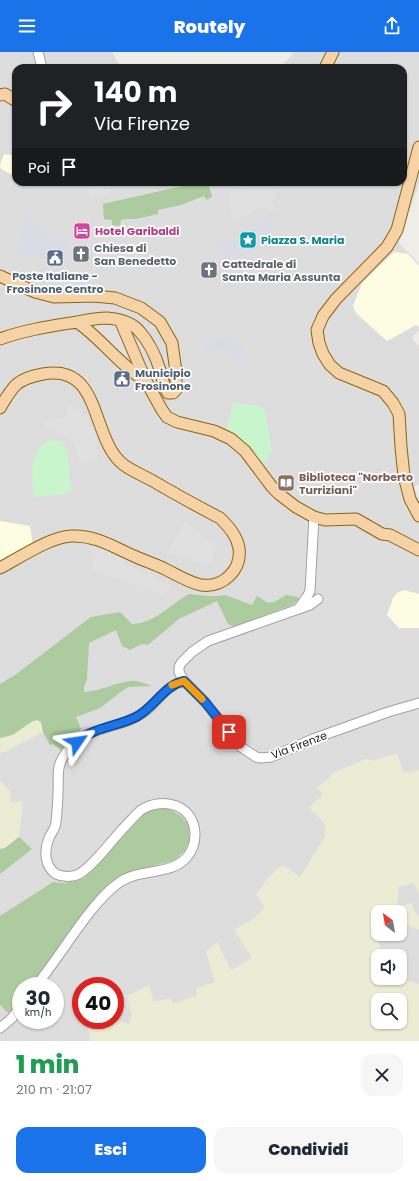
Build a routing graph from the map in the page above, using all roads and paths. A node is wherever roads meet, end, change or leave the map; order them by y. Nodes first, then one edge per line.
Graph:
1 (38, 52) edge
2 (333, 52) edge
3 (41, 64) edge
4 (327, 64) edge
5 (0, 95) edge
6 (12, 98) edge
7 (419, 147) edge
8 (0, 276) edge
9 (120, 320) junction
10 (77, 322) junction
11 (0, 339) edge
12 (146, 381) junction
13 (0, 408) edge
14 (419, 516) edge
15 (314, 517) junction
16 (419, 550) edge
17 (0, 568) edge
18 (318, 599) dead end
19 (298, 609) junction
20 (184, 681) junction
21 (419, 703) edge
22 (42, 977) edge
23 (12, 1018) edge
24 (0, 1028) edge

1 - 3 street
2 - 4 main road
5 - 6 main road
7 - 14 main road
8 - 9 main road
9 - 10 main road
9 - 12 main road
10 - 11 main road
10 - 12 main road
12 - 15 main road
13 - 17 main road
15 - 16 main road
15 - 19 street
18 - 19 street
19 - 20 street
20 - 21 street, Via Firenze
20 - 22 street
23 - 24 street

